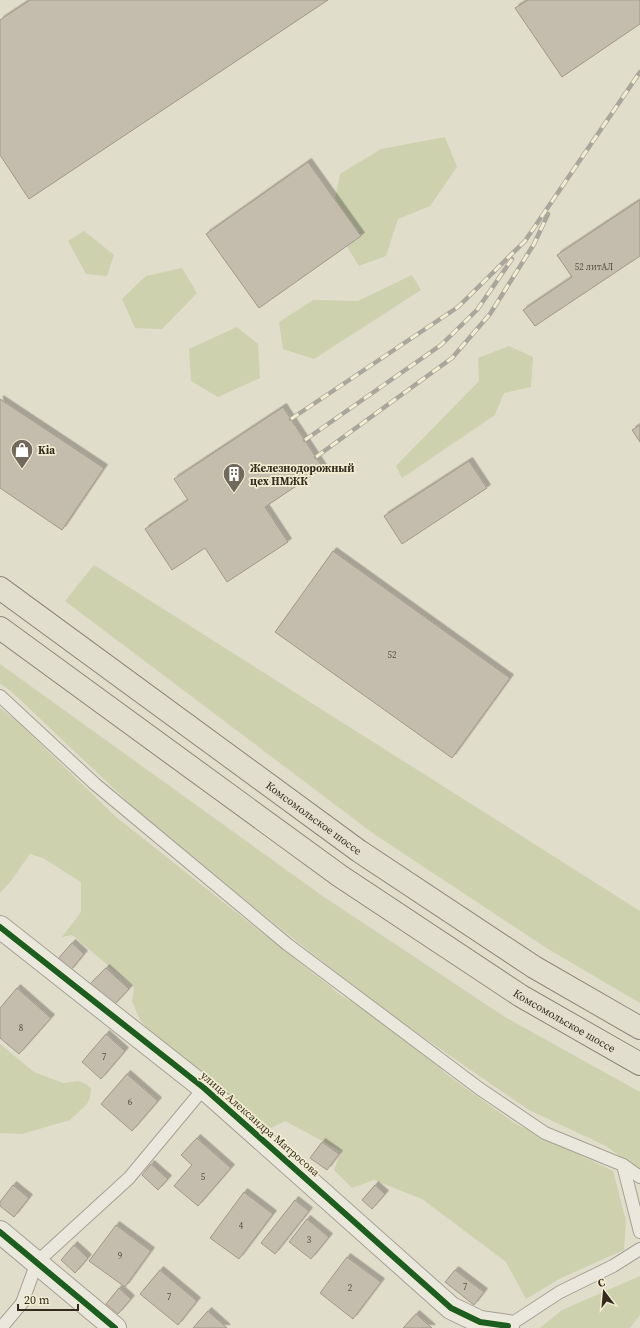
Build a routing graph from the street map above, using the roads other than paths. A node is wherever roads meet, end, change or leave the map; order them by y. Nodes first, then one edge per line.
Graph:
1 (0, 588) edge
2 (0, 628) edge
3 (0, 696) edge
4 (0, 927) edge
5 (640, 1028) edge
6 (640, 1064) edge
7 (204, 1088) junction
8 (623, 1164) junction
9 (640, 1177) edge
10 (0, 1232) edge
11 (640, 1232) edge
12 (640, 1248) edge
13 (37, 1262) junction
14 (507, 1327) edge
15 (1, 1328) edge
16 (115, 1328) edge

1 - 5 main road, Комсомольское шоссе
2 - 6 main road, Комсомольское шоссе
3 - 8 lane
4 - 7 street, улица Александра Матросова
7 - 13 lane
7 - 14 street, улица Александра Матросова
8 - 9 lane
8 - 11 lane
10 - 13 street
12 - 14 lane
13 - 15 lane
13 - 16 street

